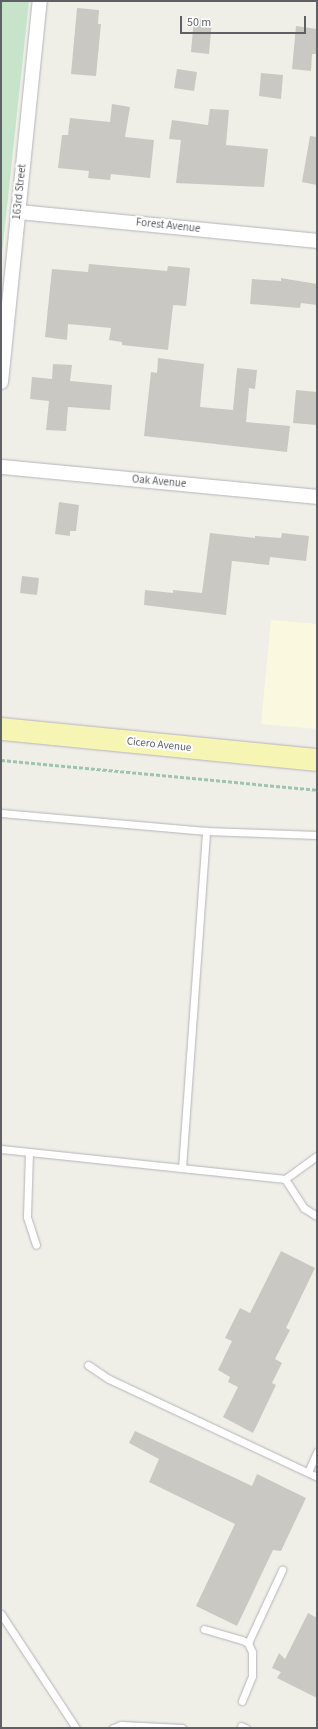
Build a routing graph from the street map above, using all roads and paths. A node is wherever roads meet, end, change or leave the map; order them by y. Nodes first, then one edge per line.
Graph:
1 (40, 1) edge
2 (18, 212) junction
3 (317, 241) edge
4 (1, 382) edge
5 (1, 467) edge
6 (317, 497) edge
7 (1, 729) edge
8 (1, 760) edge
9 (317, 760) edge
10 (317, 790) edge
11 (1, 813) edge
12 (206, 831) junction
13 (317, 835) edge
14 (1, 1149) edge
15 (29, 1152) junction
16 (317, 1156) edge
17 (182, 1168) junction
18 (285, 1179) junction
19 (317, 1216) edge
20 (36, 1246) dead end
21 (88, 1365) dead end
22 (317, 1452) edge
23 (308, 1472) junction
24 (317, 1477) edge
25 (282, 1570) dead end
26 (1, 1614) edge
27 (204, 1629) dead end
28 (248, 1644) junction
29 (242, 1702) dead end
30 (76, 1728) edge
31 (113, 1728) edge
32 (182, 1728) edge

1 - 2 street, 163rd Street
2 - 3 street, Forest Avenue
2 - 4 street, 163rd Street
5 - 6 street, Oak Avenue
7 - 9 main road, Cicero Avenue
8 - 10 path
11 - 12 lane
12 - 13 lane
12 - 17 lane
14 - 15 lane
15 - 17 lane
15 - 20 lane
16 - 18 lane
17 - 18 lane
18 - 19 lane
21 - 23 lane
22 - 23 lane
23 - 24 lane
25 - 28 lane
26 - 30 lane
27 - 28 lane
28 - 29 lane
31 - 32 lane

